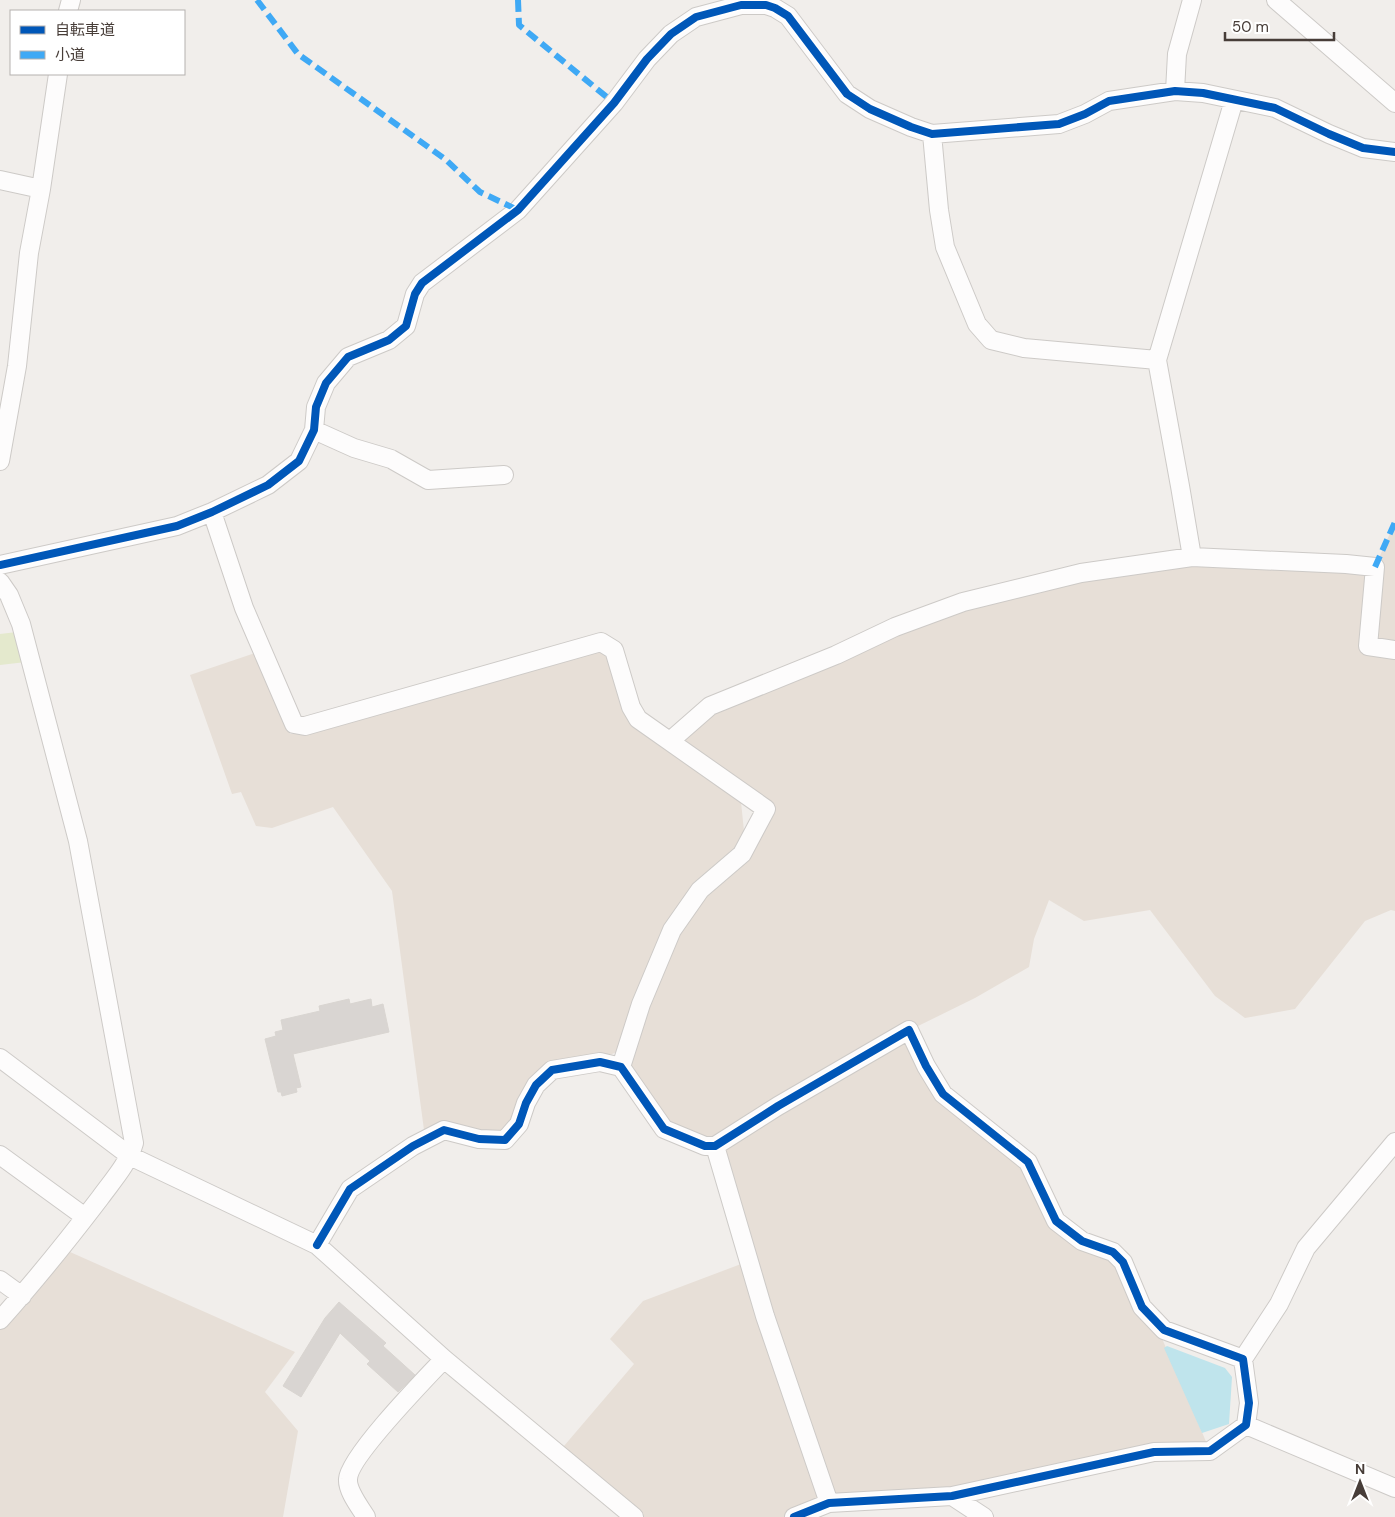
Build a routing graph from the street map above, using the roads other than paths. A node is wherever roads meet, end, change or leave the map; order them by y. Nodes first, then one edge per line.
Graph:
1 (1192, 0) edge
2 (1276, 0) edge
3 (58, 75) edge
4 (1175, 91) junction
5 (1234, 100) junction
6 (1395, 103) edge
7 (932, 134) junction
8 (1395, 152) edge
9 (0, 180) edge
10 (41, 189) junction
11 (1157, 360) junction
12 (314, 430) junction
13 (0, 461) edge
14 (504, 475) dead end
15 (212, 512) junction
16 (1192, 557) junction
17 (0, 565) edge
18 (0, 582) edge
19 (1395, 650) edge
20 (670, 741) junction
21 (0, 1058) edge
22 (621, 1067) junction
23 (1395, 1142) edge
24 (715, 1146) junction
25 (0, 1155) edge
26 (130, 1156) junction
27 (85, 1217) junction
28 (317, 1246) junction
29 (0, 1280) edge
30 (22, 1296) junction
31 (0, 1320) edge
32 (444, 1359) junction
33 (1243, 1359) junction
34 (1246, 1425) junction
35 (1395, 1488) edge
36 (952, 1496) junction
37 (830, 1503) junction
38 (366, 1517) edge
39 (634, 1517) edge
40 (794, 1517) edge
41 (984, 1517) edge

1 - 4 street
2 - 6 street
3 - 10 street
4 - 5 street
4 - 7 street
5 - 8 street
5 - 11 street
7 - 11 street
7 - 12 street
9 - 10 street
10 - 13 street
11 - 16 street
12 - 14 street
12 - 15 street
15 - 17 street
15 - 20 street
16 - 19 street
16 - 20 street
18 - 26 street
20 - 22 street
21 - 26 street
22 - 24 street
22 - 28 street
23 - 33 street
24 - 33 street
24 - 37 street
25 - 27 street
26 - 27 street
26 - 28 street
27 - 30 street
28 - 32 street
29 - 30 street
30 - 31 street
32 - 38 street
32 - 39 street
33 - 34 street
34 - 35 street
34 - 36 street
36 - 37 street
36 - 41 street
37 - 40 street

